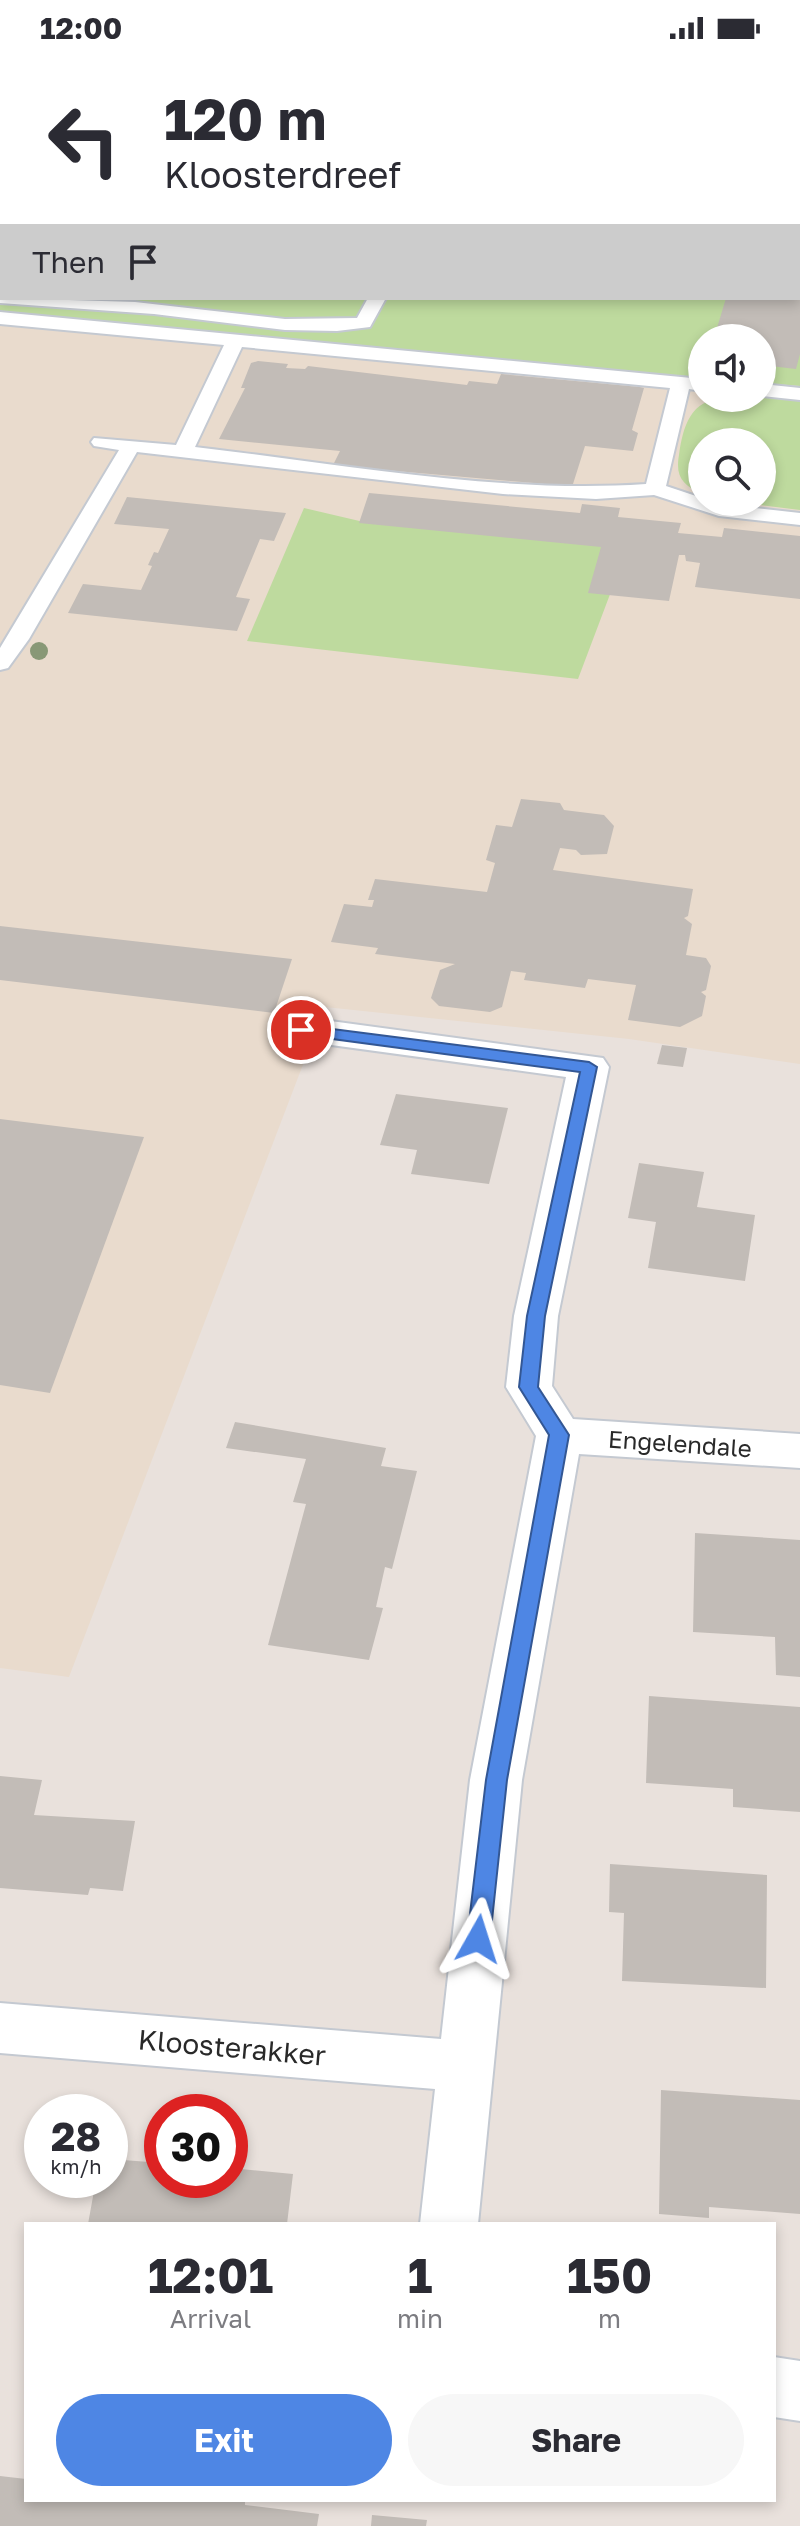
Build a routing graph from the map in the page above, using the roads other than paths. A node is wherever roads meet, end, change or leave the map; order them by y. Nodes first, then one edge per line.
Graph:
1 (64, 300) edge
2 (376, 300) edge
3 (159, 303) edge
4 (0, 318) edge
5 (236, 340) junction
6 (681, 383) junction
7 (688, 384) edge
8 (776, 391) edge
9 (800, 394) edge
10 (101, 442) dead end
11 (131, 446) junction
12 (182, 453) junction
13 (655, 489) junction
14 (800, 519) edge
15 (30, 619) junction
16 (0, 628) edge
17 (0, 663) edge
18 (301, 1030) dead end
19 (559, 1435) junction
20 (800, 1451) edge
21 (0, 2028) edge
22 (464, 2066) junction
23 (449, 2222) edge
24 (776, 2387) edge
25 (800, 2391) edge

1 - 3 lane
2 - 3 lane
4 - 5 lane
5 - 6 lane
5 - 12 lane
6 - 7 lane
6 - 13 lane
8 - 9 lane
10 - 11 lane
11 - 12 lane
11 - 15 lane
12 - 13 lane
13 - 14 lane
15 - 16 lane
15 - 17 lane
18 - 19 street
19 - 20 street, Engelendale
19 - 22 street
21 - 22 street, Kloosterakker
22 - 23 street
24 - 25 street

